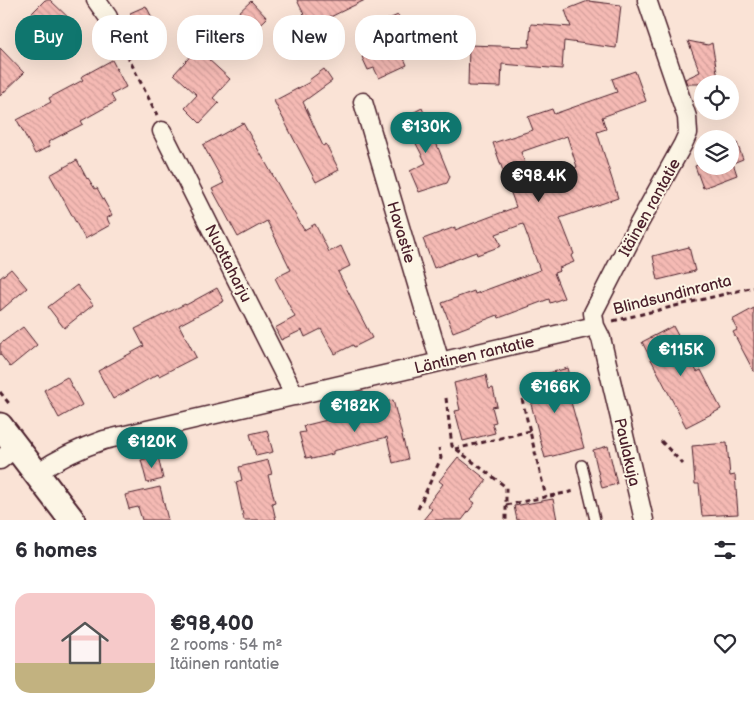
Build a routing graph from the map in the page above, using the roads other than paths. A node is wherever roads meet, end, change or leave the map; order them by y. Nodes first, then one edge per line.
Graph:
1 (96, 0) edge
2 (647, 0) edge
3 (107, 15) edge
4 (363, 102) dead end
5 (162, 131) road end
6 (595, 326) junction
7 (440, 362) junction
8 (295, 396) junction
9 (6, 417) edge
10 (8, 454) edge
11 (582, 466) dead end
12 (37, 473) junction
13 (72, 520) edge
14 (596, 520) edge
15 (644, 520) edge

1 - 3 street
2 - 6 street, Itäinen rantatie
4 - 7 street, Havastie
5 - 8 street, Nuottaharju
6 - 7 street, Läntinen rantatie
6 - 15 street, Paulakuja
7 - 8 street, Läntinen rantatie
8 - 12 street, Läntinen rantatie
9 - 10 main road
10 - 12 main road
11 - 14 lane
12 - 13 main road

